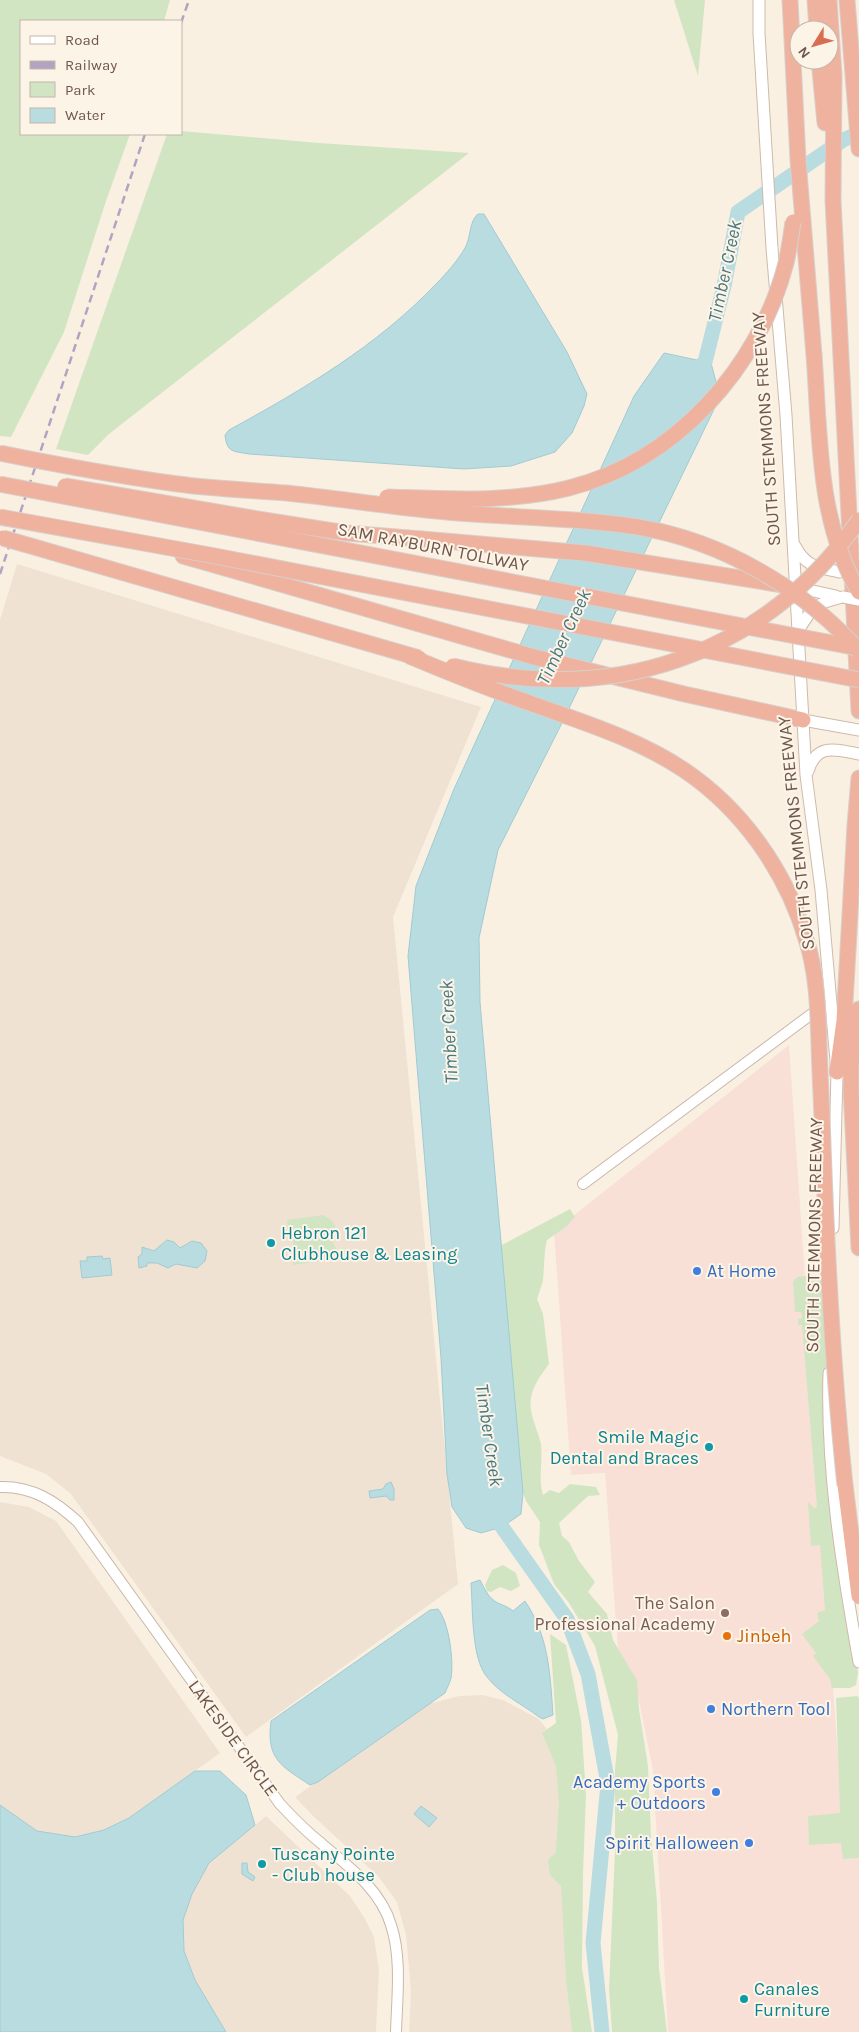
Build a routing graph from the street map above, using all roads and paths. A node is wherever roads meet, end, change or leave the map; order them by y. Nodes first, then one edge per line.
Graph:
1 (759, 0) edge
2 (790, 0) edge
3 (815, 0) edge
4 (829, 0) edge
5 (847, 0) edge
6 (816, 20) edge
7 (824, 70) edge
8 (827, 77) junction
9 (859, 149) edge
10 (798, 160) junction
11 (0, 453) edge
12 (0, 474) edge
13 (0, 484) edge
14 (286, 493) junction
15 (0, 517) edge
16 (859, 520) edge
17 (0, 537) edge
18 (118, 538) junction
19 (793, 542) junction
20 (859, 576) edge
21 (795, 588) junction
22 (859, 592) edge
23 (843, 597) junction
24 (859, 600) edge
25 (798, 631) junction
26 (859, 650) edge
27 (409, 656) junction
28 (859, 680) edge
29 (859, 711) edge
30 (803, 720) junction
31 (854, 729) edge
32 (854, 753) edge
33 (806, 775) junction
34 (859, 778) edge
35 (831, 1000) junction
36 (859, 1009) edge
37 (837, 1072) junction
38 (583, 1184) dead end
39 (859, 1248) edge
40 (0, 1486) edge
41 (859, 1596) edge
42 (859, 1662) edge
43 (396, 2032) edge

1 - 19 main road, SOUTH STEMMONS FREEWAY
2 - 10 highway
3 - 6 highway
4 - 8 highway
5 - 9 highway
7 - 8 highway
8 - 29 highway
10 - 14 highway, bridge
10 - 22 highway, bridge
11 - 14 highway, bridge
12 - 21 highway, bridge
13 - 26 highway, SAM RAYBURN TOLLWAY, bridge
14 - 26 highway, bridge
15 - 18 highway, bridge
16 - 27 highway, bridge
17 - 27 highway, bridge
18 - 28 highway, bridge
18 - 30 highway, bridge
19 - 20 main road
19 - 21 main road, SOUTH STEMMONS FREEWAY
21 - 23 main road
21 - 25 main road, SOUTH STEMMONS FREEWAY
23 - 24 main road, bridge
23 - 25 main road
25 - 30 main road, SOUTH STEMMONS FREEWAY
27 - 41 highway, bridge
30 - 31 main road
30 - 33 main road, SOUTH STEMMONS FREEWAY
32 - 33 main road
33 - 35 main road, SOUTH STEMMONS FREEWAY
34 - 37 highway
35 - 37 main road, SOUTH STEMMONS FREEWAY
35 - 38 street
36 - 39 highway
37 - 42 main road, SOUTH STEMMONS FREEWAY
40 - 43 street, LAKESIDE CIRCLE

